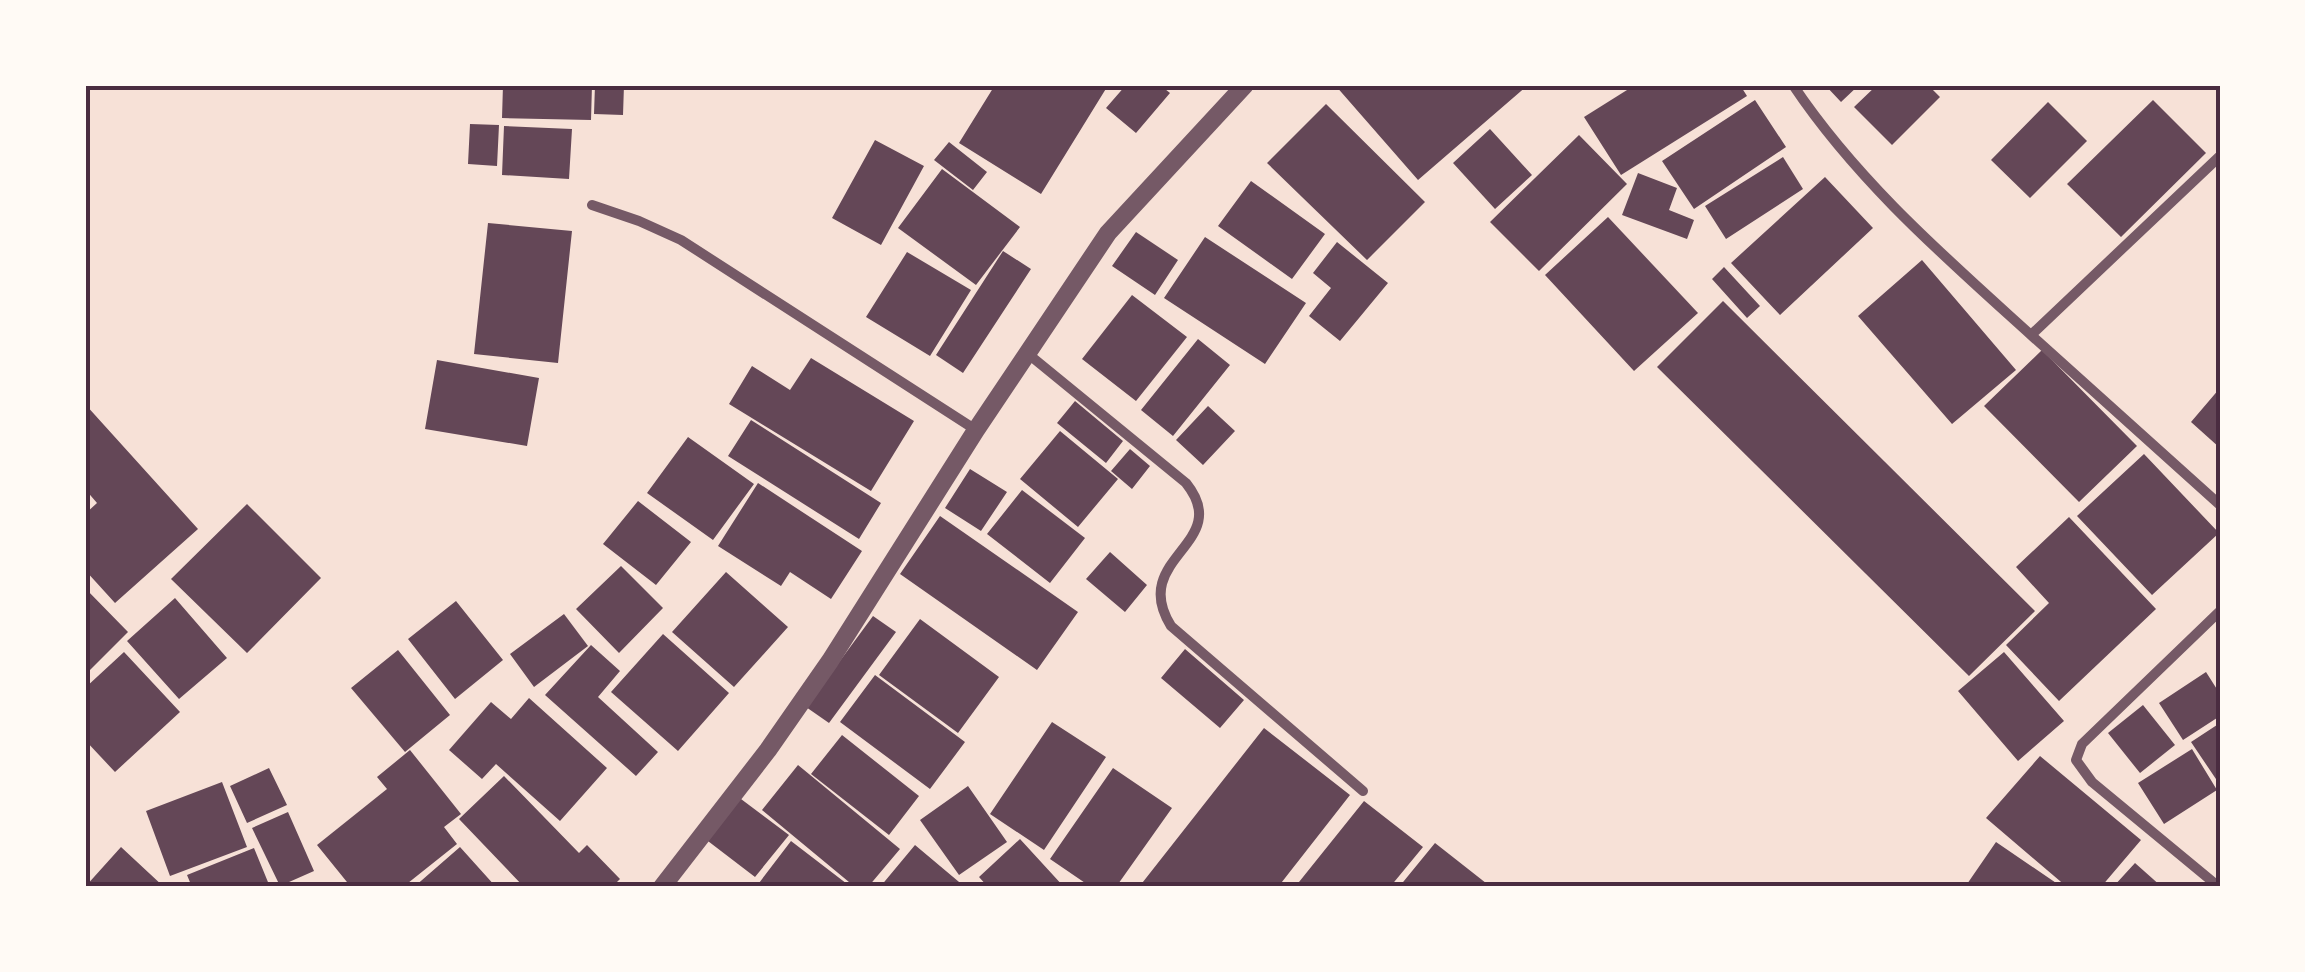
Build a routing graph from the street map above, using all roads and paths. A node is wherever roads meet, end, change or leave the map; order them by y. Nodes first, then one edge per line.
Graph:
1 (1245, 85) edge
2 (1794, 85) edge
3 (2220, 156) edge
4 (592, 205) dead end
5 (2031, 335) junction
6 (1027, 353) junction
7 (976, 430) junction
8 (2220, 505) edge
9 (2220, 611) edge
10 (1363, 792) dead end
11 (662, 887) edge
12 (2219, 887) edge

1 - 6 street
2 - 5 street
3 - 5 street
4 - 7 street
5 - 8 street
6 - 7 street
6 - 10 street
7 - 11 street
9 - 12 street

